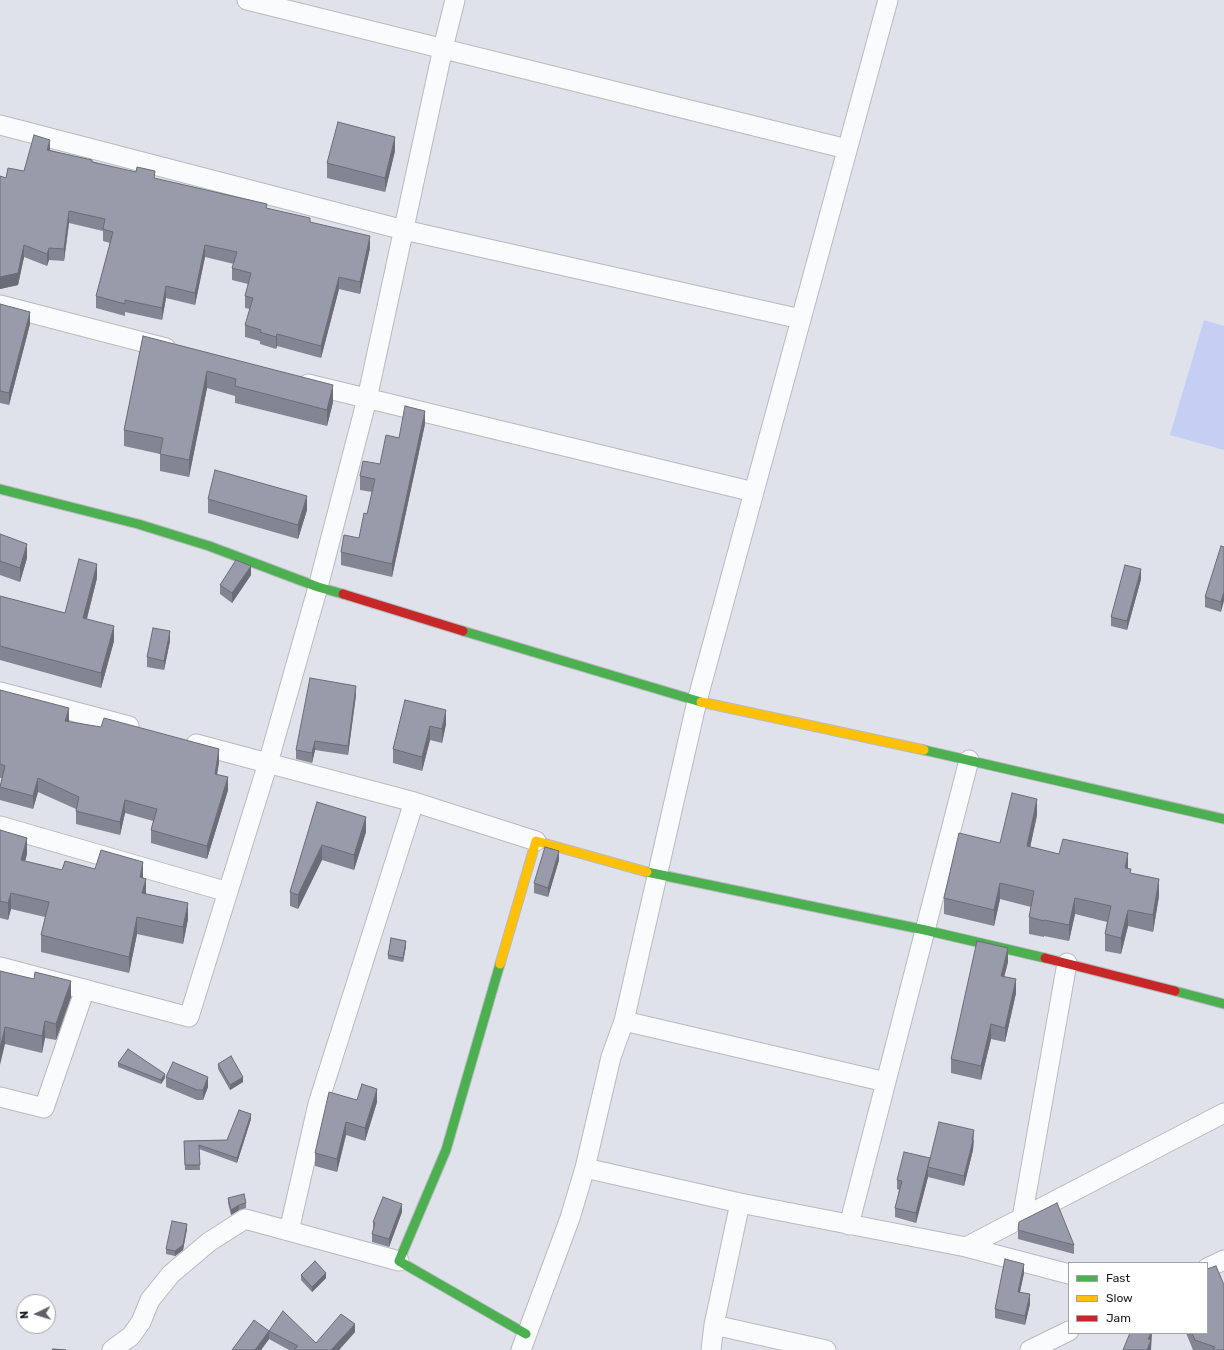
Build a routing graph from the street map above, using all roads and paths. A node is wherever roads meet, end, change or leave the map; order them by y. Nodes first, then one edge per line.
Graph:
1 (247, 0) edge
2 (455, 0) edge
3 (888, 0) edge
4 (443, 48) junction
5 (0, 125) edge
6 (847, 149) junction
7 (404, 230) junction
8 (0, 305) edge
9 (801, 319) junction
10 (183, 352) edge
11 (290, 379) edge
12 (367, 399) junction
13 (0, 489) edge
14 (754, 492) junction
15 (318, 587) junction
16 (0, 692) edge
17 (697, 701) junction
18 (145, 731) edge
19 (176, 739) edge
20 (969, 760) junction
21 (268, 763) junction
22 (414, 802) junction
23 (1224, 819) edge
24 (0, 826) edge
25 (536, 841) junction
26 (657, 875) junction
27 (228, 892) junction
28 (925, 930) junction
29 (1067, 963) junction
30 (0, 967) edge
31 (84, 989) junction
32 (1224, 1004) edge
33 (624, 1021) junction
34 (886, 1082) junction
35 (0, 1097) edge
36 (1224, 1113) edge
37 (585, 1168) junction
38 (740, 1203) junction
39 (1022, 1218) junction
40 (850, 1225) junction
41 (289, 1231) junction
42 (966, 1248) junction
43 (1224, 1260) edge
44 (399, 1261) junction
45 (1208, 1268) edge
46 (1068, 1274) edge
47 (714, 1325) junction
48 (1068, 1331) edge
49 (524, 1342) edge
50 (112, 1350) edge
51 (711, 1350) edge
52 (826, 1350) edge
53 (1030, 1350) edge

1 - 4 street
2 - 4 street
3 - 6 street
4 - 6 street
4 - 7 street
5 - 7 street
6 - 9 street
7 - 9 street
7 - 12 street
8 - 10 street
9 - 14 street
11 - 12 street
12 - 14 street
12 - 15 street
13 - 15 street
14 - 17 street
15 - 17 street
15 - 21 street
16 - 18 street
17 - 20 street
17 - 26 street
19 - 21 street
20 - 23 street
20 - 28 street
21 - 22 street
21 - 27 street
22 - 25 street
22 - 41 street
24 - 27 street
25 - 26 street
25 - 44 street
26 - 28 street
26 - 33 street
27 - 31 street
28 - 29 street
28 - 34 street
29 - 32 street
29 - 39 street
30 - 31 street
31 - 35 street
33 - 34 street
33 - 37 street
34 - 40 street
36 - 39 street
37 - 38 street
37 - 49 street
38 - 40 street
38 - 47 street
39 - 42 street
40 - 42 street
41 - 44 street
41 - 50 street
42 - 46 street
43 - 45 street
44 - 49 street
47 - 51 street
47 - 52 street
48 - 53 street

